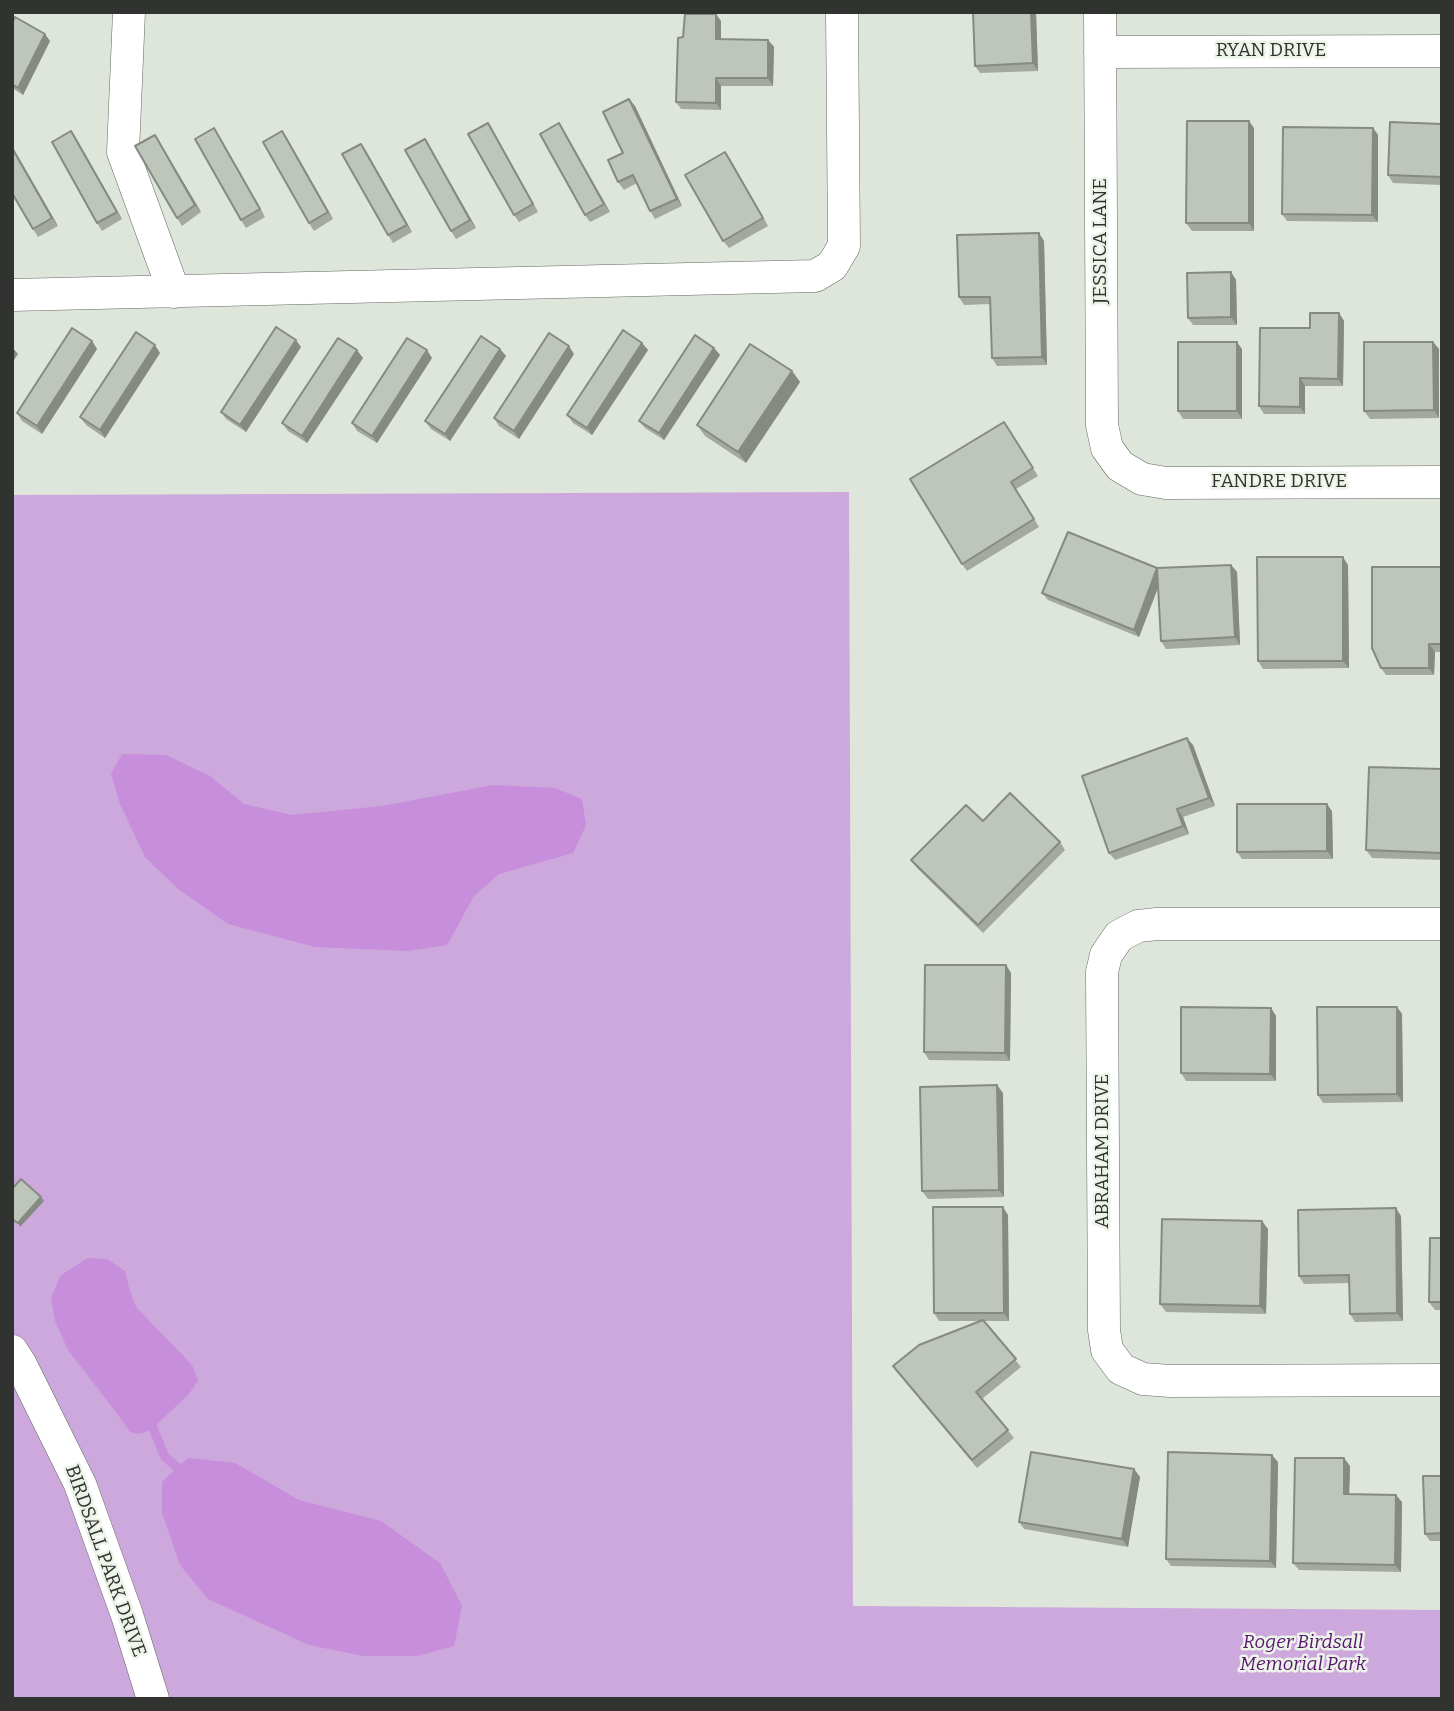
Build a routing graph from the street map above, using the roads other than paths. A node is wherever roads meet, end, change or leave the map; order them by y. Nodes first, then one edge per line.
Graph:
1 (129, 12) edge
2 (842, 12) edge
3 (1100, 12) edge
4 (1442, 51) edge
5 (1100, 52) junction
6 (174, 292) junction
7 (12, 295) edge
8 (1120, 466) joint
9 (1442, 482) edge
10 (1442, 924) edge
11 (12, 1351) edge
12 (1442, 1380) edge
13 (153, 1699) edge

1 - 6 street
2 - 6 street
3 - 5 street, JESSICA LANE
4 - 5 street, RYAN DRIVE
5 - 8 street, JESSICA LANE
6 - 7 street
8 - 9 street, FANDRE DRIVE
10 - 12 street, ABRAHAM DRIVE
11 - 13 street, BIRDSALL PARK DRIVE

